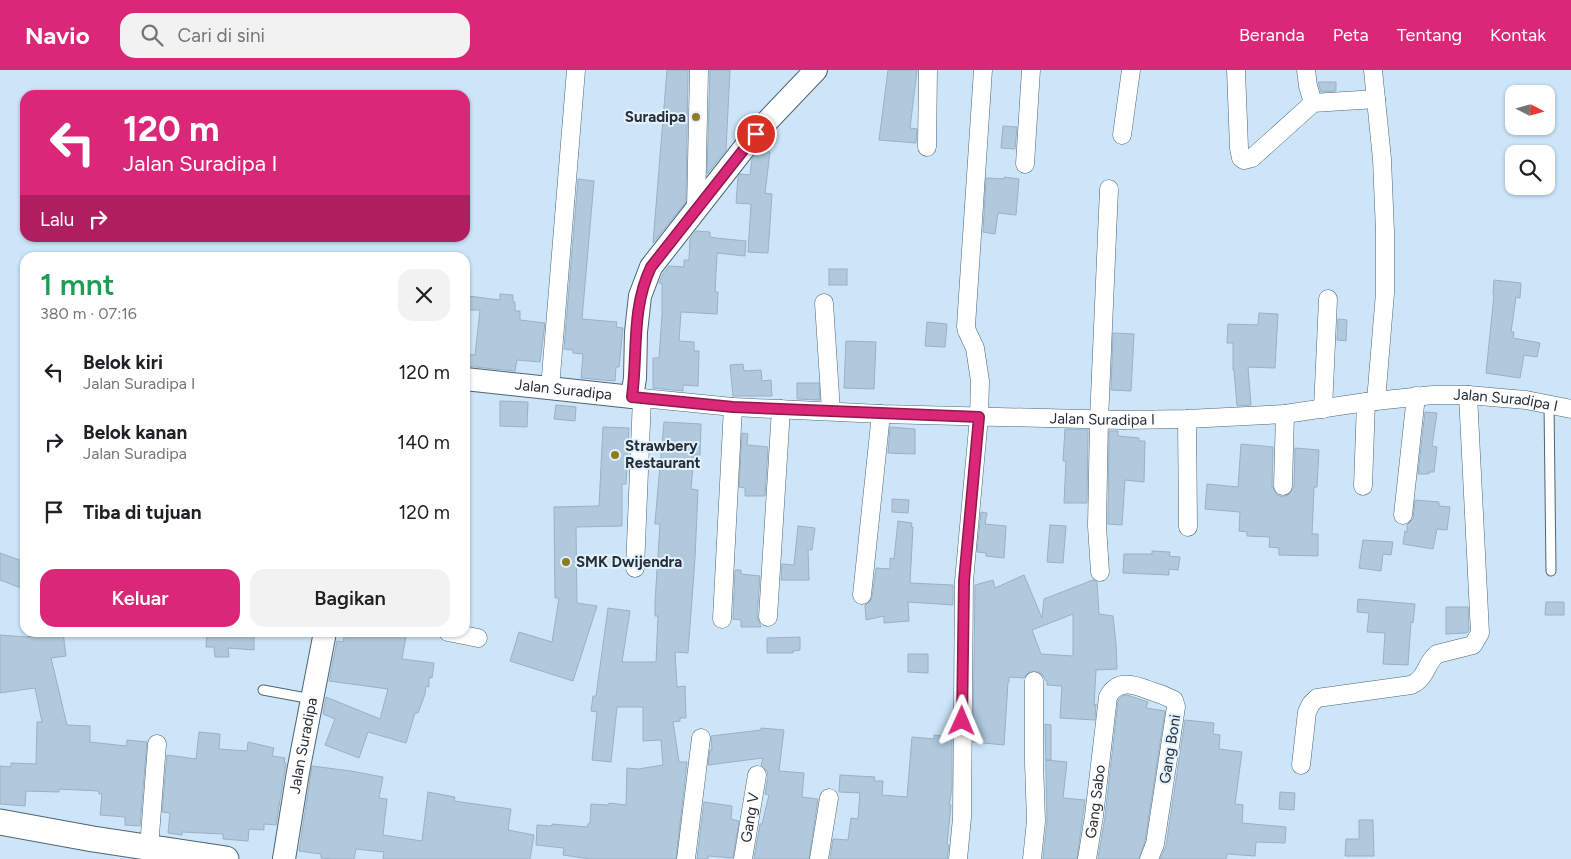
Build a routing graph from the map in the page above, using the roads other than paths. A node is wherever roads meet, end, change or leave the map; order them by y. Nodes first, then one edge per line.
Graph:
1 (576, 70) edge
2 (699, 70) edge
3 (816, 70) edge
4 (928, 70) edge
5 (983, 70) edge
6 (1031, 70) edge
7 (1131, 70) edge
8 (1236, 70) edge
9 (1306, 70) edge
10 (1373, 70) edge
11 (1376, 99) junction
12 (1313, 103) junction
13 (1122, 135) dead end
14 (928, 148) dead end
15 (1025, 164) dead end
16 (1109, 189) dead end
17 (696, 209) junction
18 (1328, 299) dead end
19 (824, 303) dead end
20 (470, 380) edge
21 (550, 388) junction
22 (1468, 395) junction
23 (1416, 396) junction
24 (637, 398) junction
25 (1371, 401) junction
26 (1549, 404) junction
27 (733, 407) junction
28 (781, 409) junction
29 (1323, 409) junction
30 (1571, 409) edge
31 (831, 411) junction
32 (881, 414) junction
33 (1285, 414) junction
34 (979, 417) junction
35 (1187, 419) junction
36 (1099, 420) junction
37 (1283, 486) dead end
38 (1363, 486) dead end
39 (1403, 515) dead end
40 (1188, 527) dead end
41 (635, 568) dead end
42 (1551, 571) dead end
43 (1100, 572) dead end
44 (862, 595) dead end
45 (768, 617) dead end
46 (722, 619) dead end
47 (470, 636) edge
48 (324, 637) edge
49 (478, 638) dead end
50 (1034, 681) dead end
51 (263, 690) dead end
52 (312, 699) junction
53 (701, 738) dead end
54 (157, 744) dead end
55 (1102, 745) joint
56 (1301, 765) dead end
57 (757, 775) dead end
58 (829, 798) dead end
59 (0, 822) edge
60 (149, 848) junction
61 (226, 859) edge
62 (284, 859) edge
63 (686, 859) edge
64 (743, 859) edge
65 (819, 859) edge
66 (958, 859) edge
67 (1032, 859) edge
68 (1087, 859) edge
69 (1149, 859) edge

1 - 21 street
2 - 17 street
3 - 17 street, Jalan Suradipa
4 - 14 street
5 - 34 street
6 - 15 street
7 - 13 street
8 - 12 street
9 - 12 street
10 - 11 street
11 - 12 street
11 - 25 street
16 - 36 street
17 - 24 street, Jalan Suradipa
18 - 29 street
19 - 31 street
20 - 21 street, Jalan Suradipa
21 - 24 street, Jalan Suradipa
22 - 23 street, Jalan Suradipa I
22 - 26 street, Jalan Suradipa I
22 - 56 street
23 - 25 street, Jalan Suradipa I
23 - 39 street
24 - 27 street, Jalan Suradipa I
24 - 41 street
25 - 29 street, Jalan Suradipa I
25 - 38 street
26 - 30 street, Jalan Suradipa I
26 - 42 lane
27 - 28 street, Jalan Suradipa I
27 - 46 street
28 - 31 street, Jalan Suradipa I
28 - 45 street
29 - 33 street, Jalan Suradipa I
31 - 32 street, Jalan Suradipa I
32 - 34 street, Jalan Suradipa I
32 - 44 street
33 - 35 street, Jalan Suradipa I
33 - 37 street
34 - 36 street, Jalan Suradipa I
34 - 66 street
35 - 36 street, Jalan Suradipa I
35 - 40 street
36 - 43 street
47 - 49 street
48 - 52 street, Jalan Suradipa
50 - 67 street
51 - 52 lane
52 - 62 street, Jalan Suradipa
53 - 63 street
54 - 60 street
55 - 68 street, Gang Sabo
55 - 69 street, Gang Boni
57 - 64 street, Gang V
58 - 65 street
59 - 60 main road
60 - 61 main road

